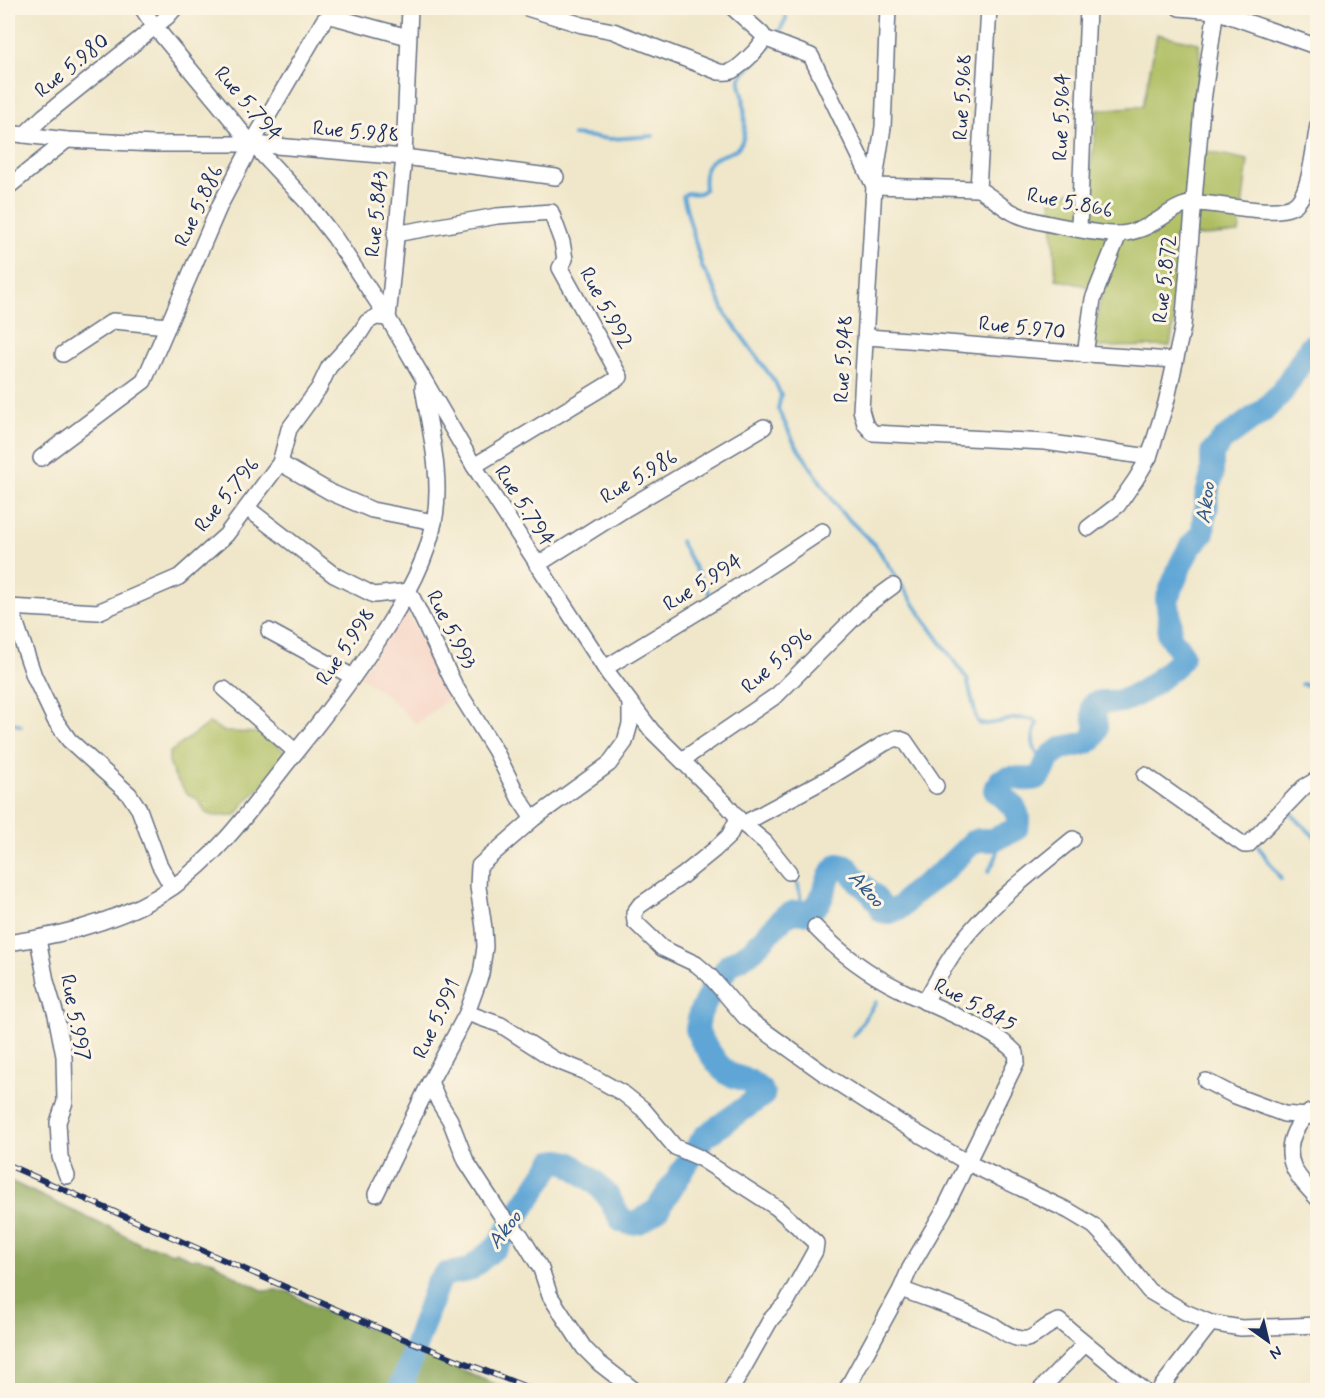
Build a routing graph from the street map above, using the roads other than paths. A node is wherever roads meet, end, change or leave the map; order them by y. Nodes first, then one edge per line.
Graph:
1 (142, 8) edge
2 (175, 8) edge
3 (410, 8) edge
4 (527, 8) edge
5 (733, 8) edge
6 (888, 8) edge
7 (989, 8) edge
8 (1088, 8) edge
9 (1179, 8) edge
10 (1216, 9) edge
11 (155, 27) junction
12 (408, 37) junction
13 (764, 38) junction
14 (1317, 47) edge
15 (1317, 125) edge
16 (8, 133) edge
17 (24, 135) junction
18 (67, 141) junction
19 (253, 144) junction
20 (404, 157) junction
21 (556, 177) dead end
22 (874, 186) junction
23 (8, 187) edge
24 (978, 189) junction
25 (1194, 203) junction
26 (1079, 228) junction
27 (395, 234) junction
28 (1119, 234) junction
29 (388, 318) junction
30 (168, 326) junction
31 (866, 337) junction
32 (63, 354) dead end
33 (1085, 354) junction
34 (1174, 360) junction
35 (422, 379) junction
36 (764, 426) dead end
37 (1149, 457) junction
38 (41, 458) dead end
39 (280, 463) junction
40 (474, 466) junction
41 (247, 508) junction
42 (434, 522) junction
43 (1088, 528) dead end
44 (822, 531) dead end
45 (537, 565) junction
46 (893, 586) dead end
47 (409, 591) junction
48 (9, 608) edge
49 (269, 631) dead end
50 (605, 668) junction
51 (353, 677) junction
52 (224, 689) dead end
53 (630, 703) junction
54 (296, 752) junction
55 (682, 760) junction
56 (1145, 775) dead end
57 (1317, 779) edge
58 (936, 786) dead end
59 (533, 819) junction
60 (740, 821) junction
61 (1073, 839) dead end
62 (789, 872) dead end
63 (172, 887) junction
64 (814, 927) dead end
65 (38, 939) junction
66 (8, 944) edge
67 (925, 1002) junction
68 (467, 1013) junction
69 (1206, 1081) dead end
70 (430, 1082) junction
71 (1313, 1113) edge
72 (968, 1163) junction
73 (67, 1176) dead end
74 (376, 1194) dead end
75 (1317, 1199) edge
76 (901, 1289) junction
77 (1211, 1323) junction
78 (1317, 1324) edge
79 (1085, 1344) junction
80 (634, 1390) edge
81 (731, 1390) edge
82 (846, 1390) edge
83 (1040, 1390) edge
84 (1143, 1390) edge
85 (1159, 1390) edge

1 - 11 street, Rue 5.794
2 - 11 street, Rue 5.980
3 - 12 street, Rue 5.843
4 - 13 street
5 - 13 street
6 - 22 street, Rue 5.948
7 - 24 street, Rue 5.968
8 - 26 street, Rue 5.964
9 - 10 street
10 - 14 street
10 - 25 street, Rue 5.872
11 - 17 street, Rue 5.980
11 - 19 street, Rue 5.794
12 - 19 street, Rue 5.886
12 - 20 street, Rue 5.843
13 - 22 street
15 - 25 street, Rue 5.866
16 - 17 street, Rue 5.988
17 - 18 street, Rue 5.988
18 - 19 street, Rue 5.988
18 - 23 street
19 - 20 street, Rue 5.988
19 - 29 street, Rue 5.794
19 - 30 street, Rue 5.886
20 - 21 street, Rue 5.988
20 - 27 street, Rue 5.843
22 - 24 street
22 - 31 street, Rue 5.948
24 - 26 street, Rue 5.866
25 - 28 street, Rue 5.866
25 - 34 street, Rue 5.872
26 - 28 street, Rue 5.866
27 - 29 street, Rue 5.843
27 - 40 street, Rue 5.992
28 - 33 street
29 - 35 street, Rue 5.794
29 - 39 street, Rue 5.796
30 - 32 street
30 - 38 street, Rue 5.886
31 - 33 street, Rue 5.970
31 - 37 street, Rue 5.948
33 - 34 street, Rue 5.970
34 - 37 street, Rue 5.872
35 - 40 street, Rue 5.794
35 - 42 street, Rue 5.998
36 - 45 street, Rue 5.986
37 - 43 street, Rue 5.872
39 - 41 street, Rue 5.796
39 - 42 street, Rue 5.796
40 - 45 street, Rue 5.794
41 - 47 street, Rue 5.993
41 - 48 street, Rue 5.796
42 - 47 street, Rue 5.998
44 - 50 street, Rue 5.994
45 - 50 street, Rue 5.794
46 - 55 street, Rue 5.996
47 - 51 street, Rue 5.998
47 - 59 street, Rue 5.993
48 - 63 street
49 - 51 street
50 - 53 street, Rue 5.794
51 - 54 street, Rue 5.998
52 - 54 street
53 - 55 street, Rue 5.794
53 - 59 street, Rue 5.991
54 - 63 street, Rue 5.998
55 - 60 street, Rue 5.794
56 - 57 street
58 - 60 street
59 - 68 street, Rue 5.991
60 - 62 street
60 - 72 street
61 - 67 street
63 - 65 street, Rue 5.998
64 - 67 street, Rue 5.845
65 - 66 street, Rue 5.998
65 - 73 street, Rue 5.997
67 - 72 street, Rue 5.845
68 - 70 street, Rue 5.991
68 - 81 street
69 - 71 street
70 - 74 street, Rue 5.991
70 - 80 street
71 - 75 street
72 - 76 street
72 - 77 street
76 - 79 street
76 - 82 street
77 - 78 street
77 - 85 street
79 - 83 street
79 - 84 street

